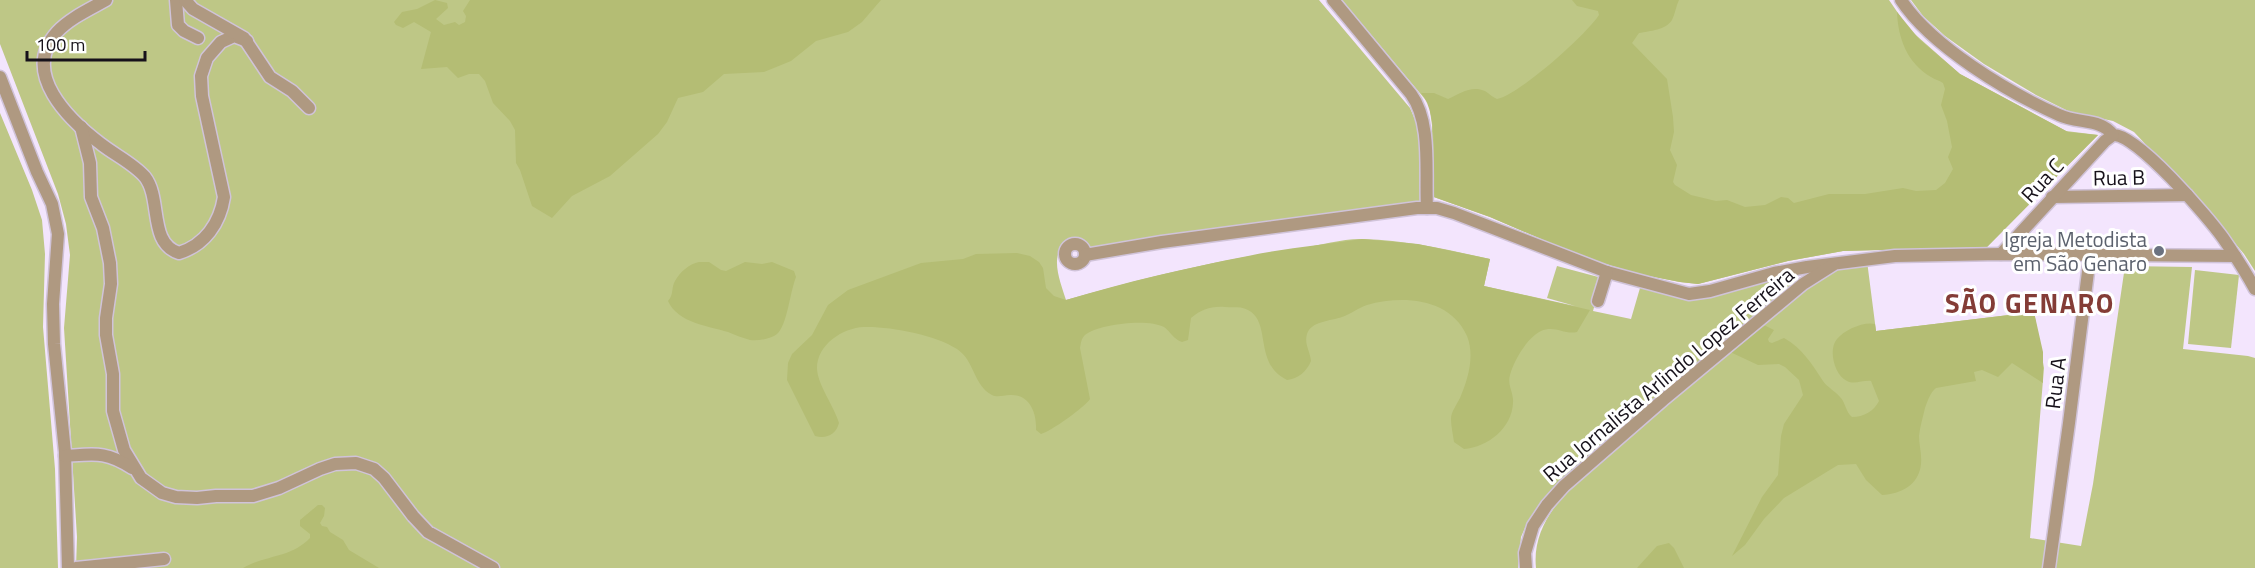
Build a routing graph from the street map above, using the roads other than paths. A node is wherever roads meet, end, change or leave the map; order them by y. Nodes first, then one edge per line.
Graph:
1 (106, 0) edge
2 (177, 0) edge
3 (185, 0) edge
4 (1333, 0) edge
5 (1901, 0) edge
6 (198, 38) dead end
7 (247, 41) junction
8 (0, 77) edge
9 (309, 108) dead end
10 (81, 127) junction
11 (2114, 135) junction
12 (2187, 195) junction
13 (2052, 197) junction
14 (1426, 208) junction
15 (2001, 254) junction
16 (1085, 255) dead end
17 (2090, 256) junction
18 (2235, 256) junction
19 (1845, 260) junction
20 (1607, 272) junction
21 (2255, 289) edge
22 (1598, 301) dead end
23 (64, 456) junction
24 (136, 471) junction
25 (164, 559) dead end
26 (68, 568) edge
27 (76, 568) edge
28 (493, 568) edge
29 (1526, 568) edge
30 (2049, 568) edge

1 - 10 street
2 - 6 street
3 - 7 street
4 - 14 street
5 - 11 street
7 - 9 street
7 - 10 street
8 - 23 street
10 - 24 street
11 - 12 street
11 - 13 street, Rua C
12 - 13 street, Rua B
12 - 18 street
13 - 15 street, Rua C
14 - 16 street
14 - 20 street
15 - 17 street
15 - 19 street
17 - 18 street
17 - 30 street, Rua A
18 - 21 street
19 - 20 street
19 - 29 street, Rua Jornalista Arlindo Lopez Ferreira
20 - 22 street
23 - 24 street
23 - 26 street
24 - 28 street
25 - 27 street

